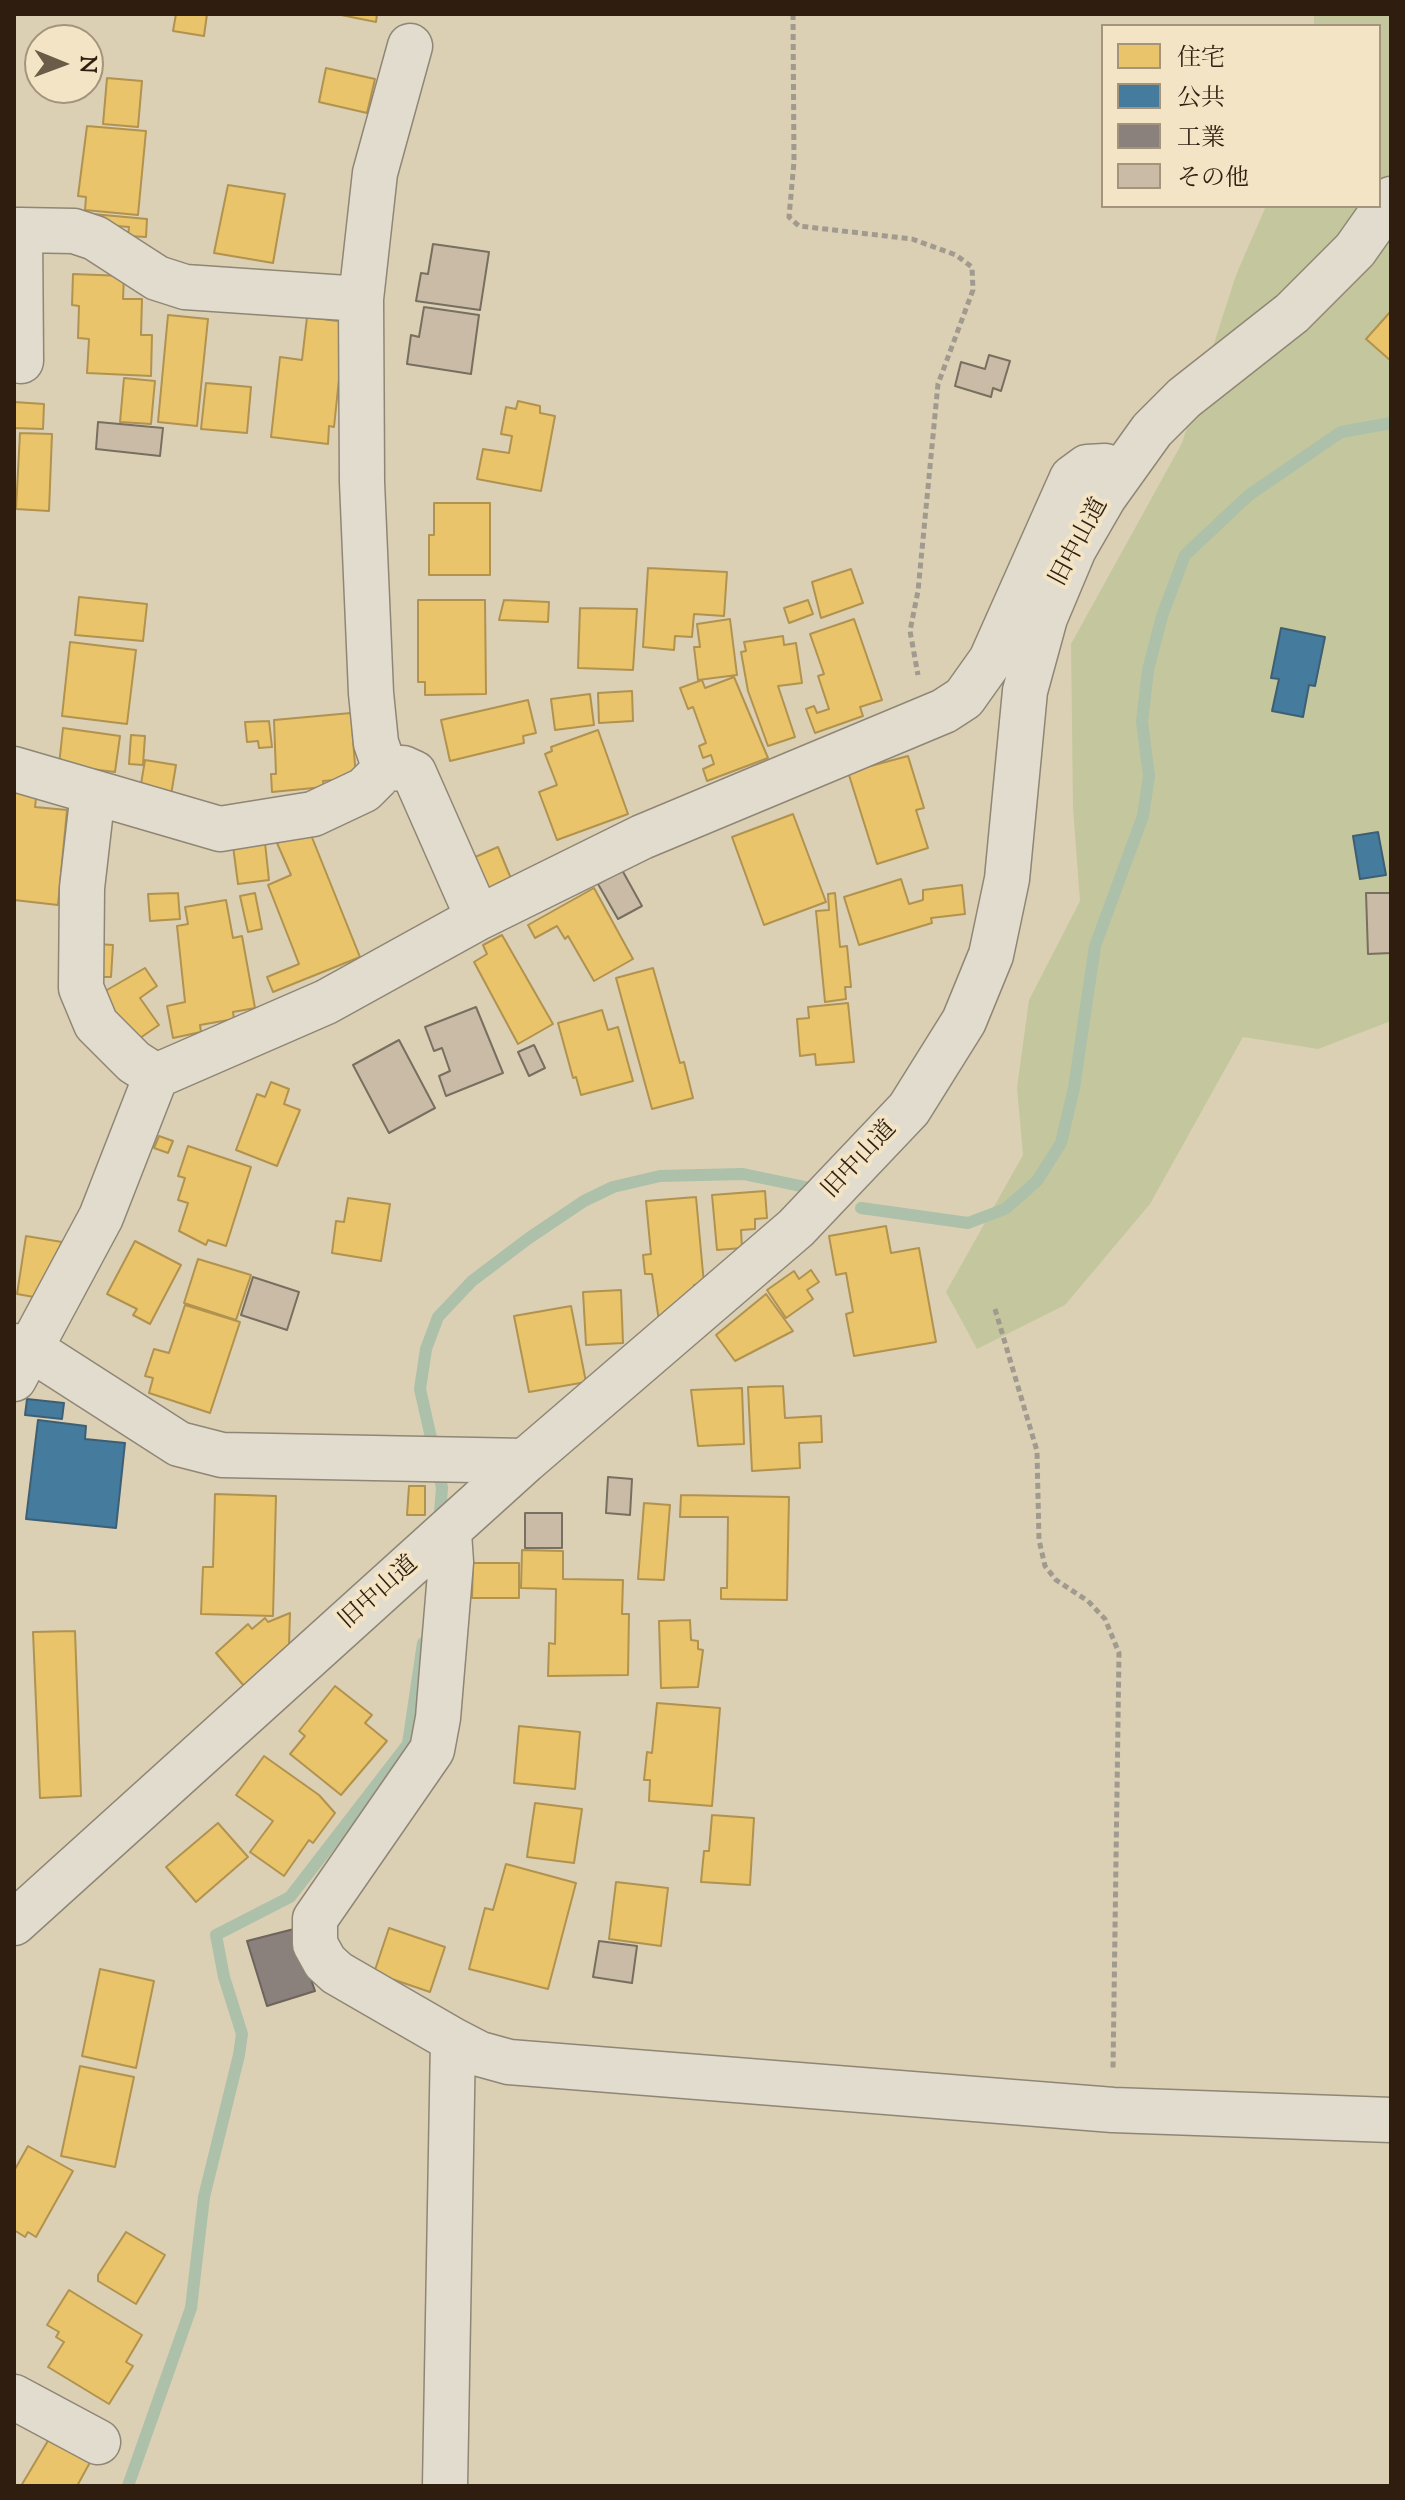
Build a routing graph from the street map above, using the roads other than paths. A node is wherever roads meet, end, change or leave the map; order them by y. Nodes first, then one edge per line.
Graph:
1 (410, 46) dead end
2 (1391, 199) edge
3 (17, 230) edge
4 (361, 299) junction
5 (21, 361) dead end
6 (1121, 471) junction
7 (14, 769) edge
8 (385, 769) junction
9 (93, 792) junction
10 (478, 918) junction
11 (156, 1076) junction
12 (20, 1358) edge
13 (525, 1461) junction
14 (449, 1533) junction
15 (14, 1923) edge
16 (453, 2040) junction
17 (1391, 2120) edge
18 (14, 2397) edge
19 (98, 2442) dead end
20 (445, 2486) edge

1 - 4 street
2 - 6 street, 旧中山道
3 - 4 street
3 - 5 street
4 - 8 street
6 - 10 street
6 - 13 street, 旧中山道
7 - 9 street
8 - 9 street
8 - 10 street
9 - 11 street
10 - 11 street
11 - 12 street
12 - 13 street
13 - 14 street, 旧中山道
14 - 15 street, 旧中山道
14 - 16 street
16 - 17 street
16 - 20 street
18 - 19 street

